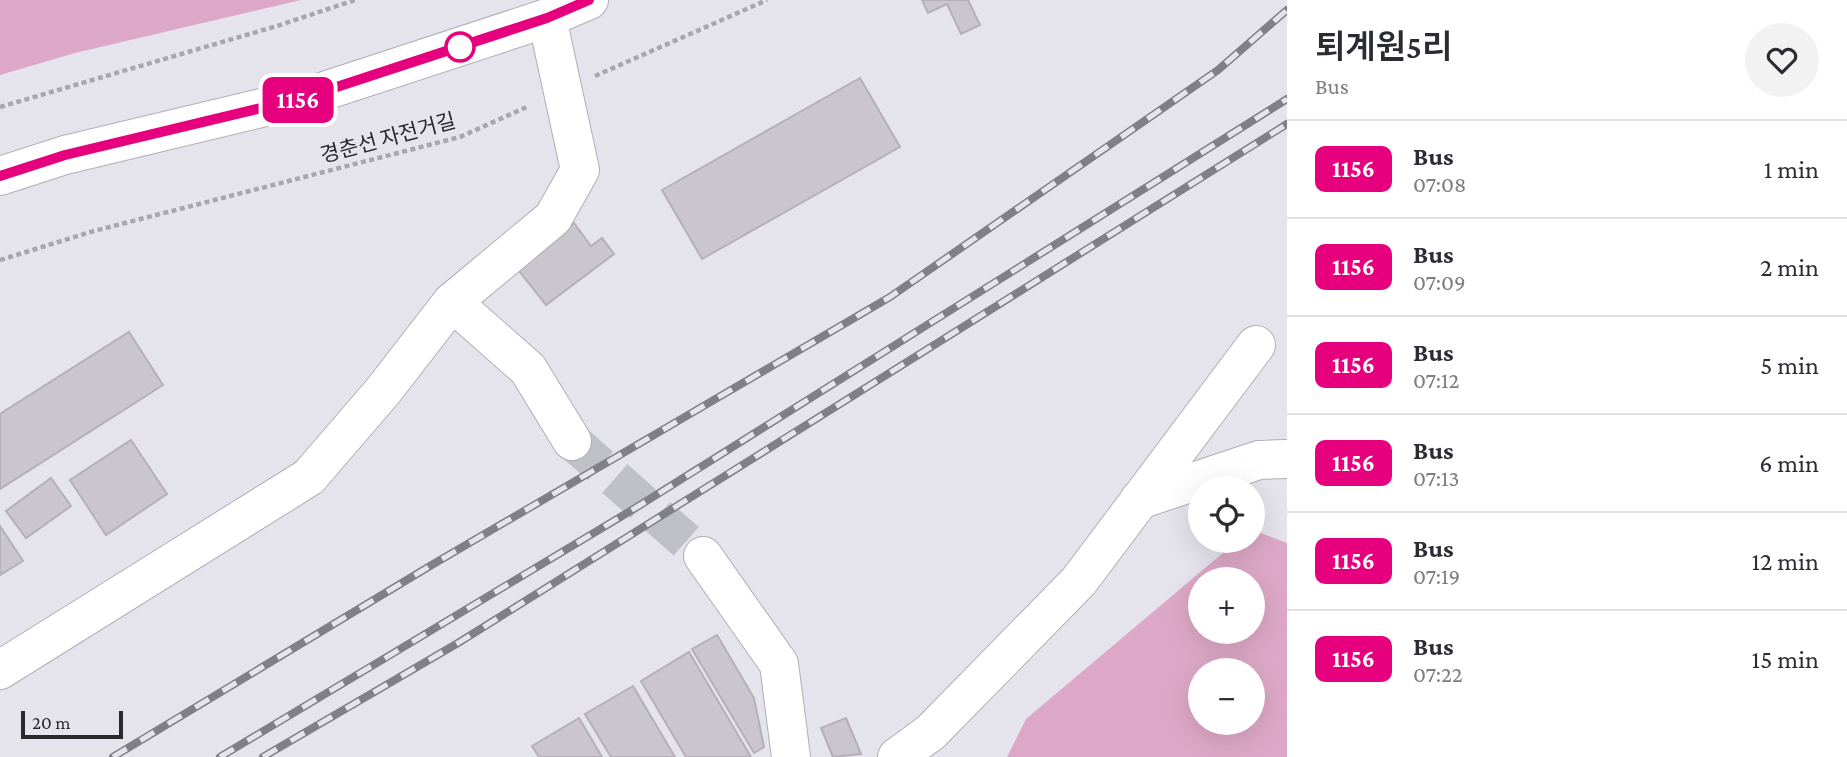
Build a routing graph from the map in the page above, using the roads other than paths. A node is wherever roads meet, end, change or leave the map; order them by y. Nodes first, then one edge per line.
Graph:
1 (589, 0) edge
2 (547, 18) junction
3 (0, 176) edge
4 (452, 302) junction
5 (1256, 345) dead end
6 (572, 441) tunnel mouth
7 (1287, 458) edge
8 (1139, 500) junction
9 (703, 556) tunnel mouth
10 (0, 670) edge
11 (791, 757) edge
12 (897, 757) edge

1 - 2 street
2 - 3 street
2 - 4 street
4 - 6 street
4 - 10 street
5 - 8 street
7 - 8 street
8 - 12 street
9 - 11 street

